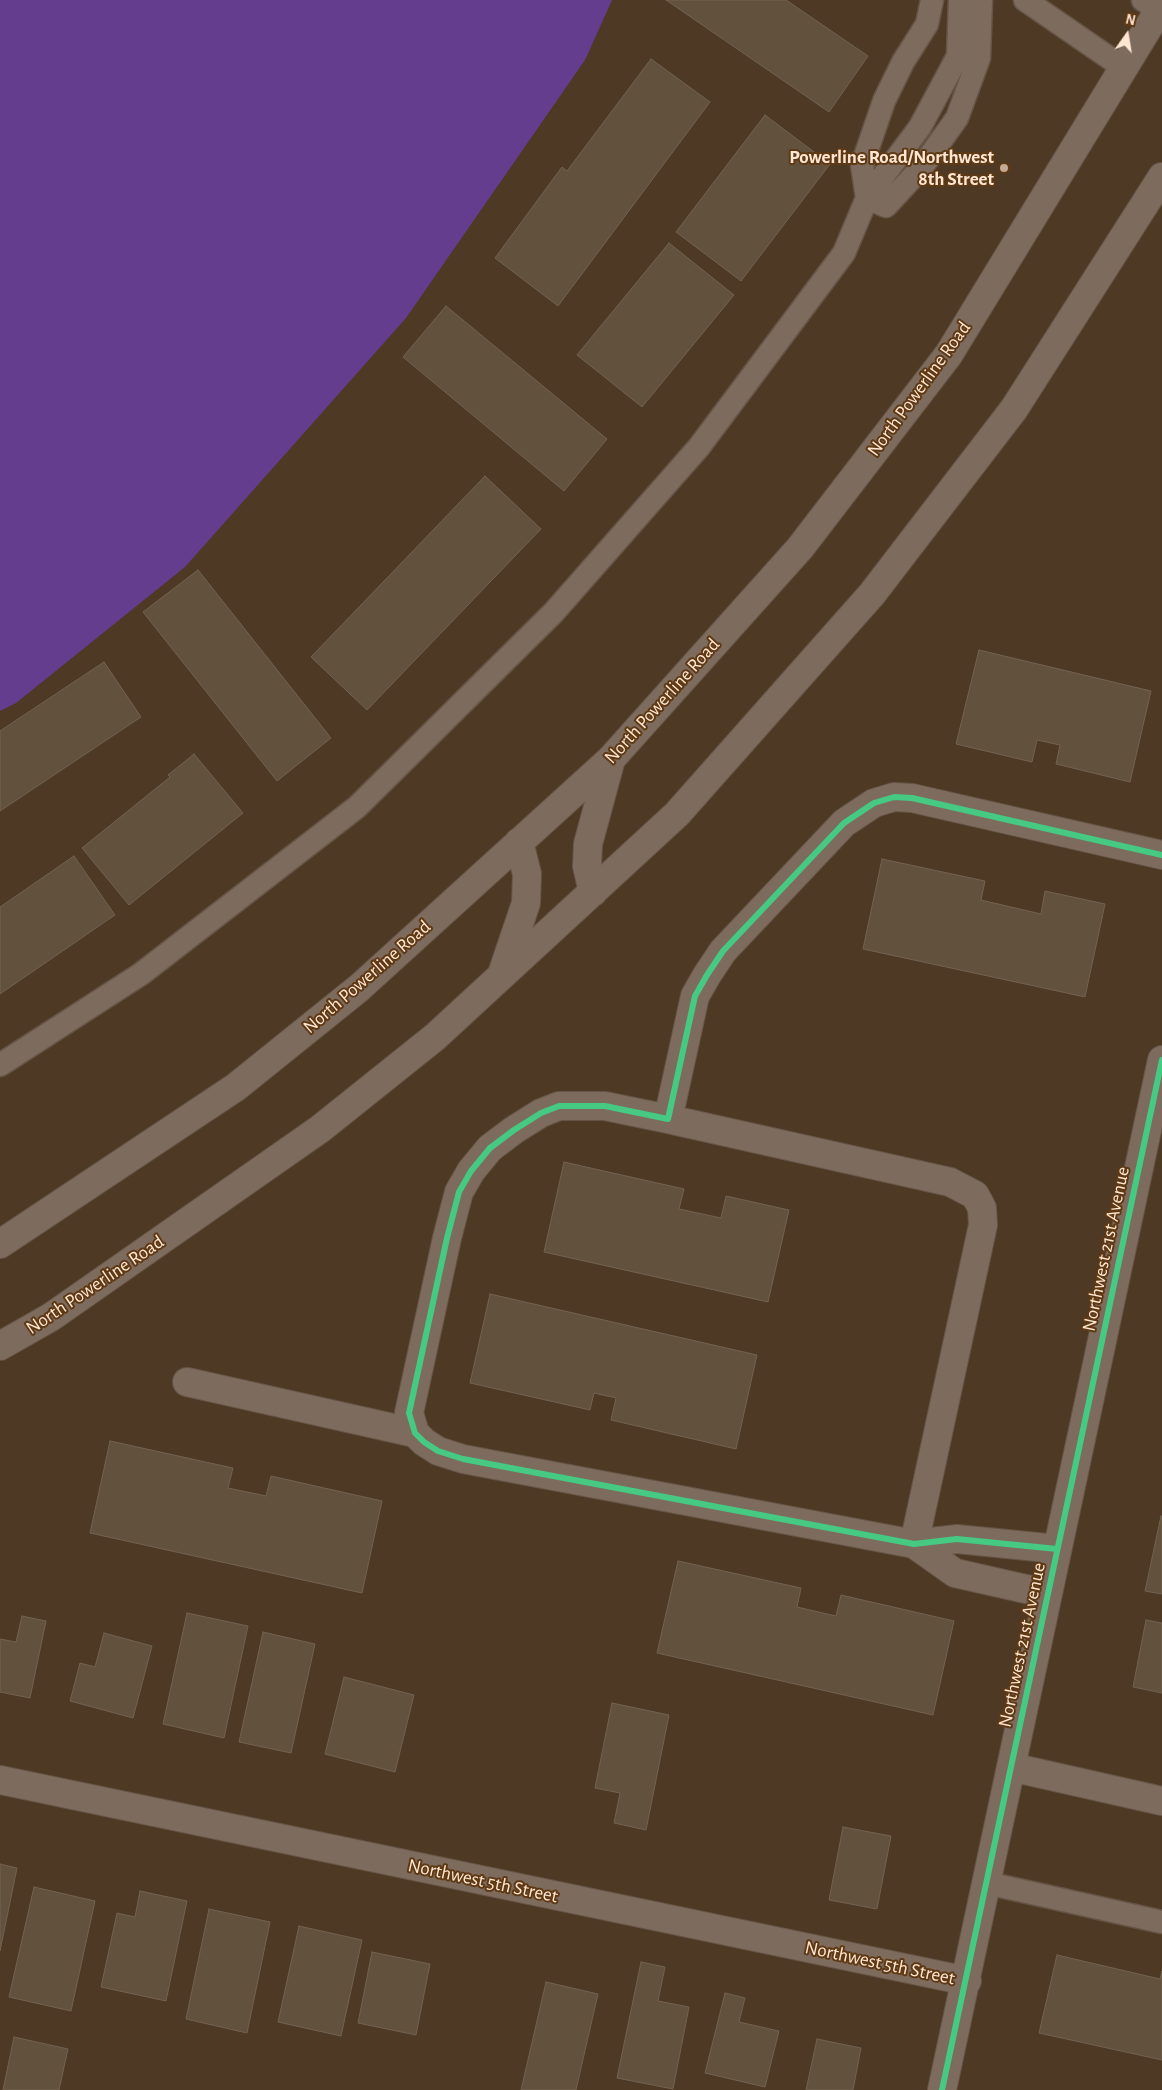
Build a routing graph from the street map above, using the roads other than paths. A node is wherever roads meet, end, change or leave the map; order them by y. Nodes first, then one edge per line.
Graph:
1 (932, 0) edge
2 (960, 0) edge
3 (981, 0) edge
4 (1025, 0) edge
5 (1157, 9) edge
6 (1124, 68) junction
7 (1162, 177) edge
8 (868, 198) junction
9 (611, 759) junction
10 (519, 842) junction
11 (1162, 855) edge
12 (593, 892) junction
13 (502, 976) junction
14 (1162, 1060) edge
15 (0, 1065) edge
16 (668, 1119) junction
17 (0, 1244) edge
18 (0, 1346) edge
19 (187, 1382) dead end
20 (415, 1433) junction
21 (914, 1544) junction
22 (1058, 1549) junction
23 (1048, 1594) junction
24 (1011, 1767) junction
25 (0, 1780) edge
26 (1162, 1801) edge
27 (987, 1883) junction
28 (1162, 1922) edge
29 (967, 1981) junction
30 (942, 2090) edge

1 - 8 lane
2 - 8 lane
3 - 8 lane
4 - 6 lane
5 - 6 street, North Powerline Road
6 - 9 street, North Powerline Road
7 - 12 street, North Powerline Road
8 - 15 lane
9 - 10 street, North Powerline Road
9 - 12 street
10 - 13 street
10 - 17 street, North Powerline Road
11 - 16 street
12 - 13 street, North Powerline Road
13 - 18 street, North Powerline Road
14 - 22 street, Northwest 21st Avenue
16 - 20 street
16 - 21 street
19 - 20 street
20 - 21 street
21 - 22 street
21 - 23 street
22 - 23 street, Northwest 21st Avenue
23 - 24 street, Northwest 21st Avenue
24 - 26 street
24 - 27 street, Northwest 21st Avenue
25 - 29 street, Northwest 5th Street
27 - 28 lane
27 - 29 street, Northwest 21st Avenue
29 - 30 street, Northwest 21st Avenue

